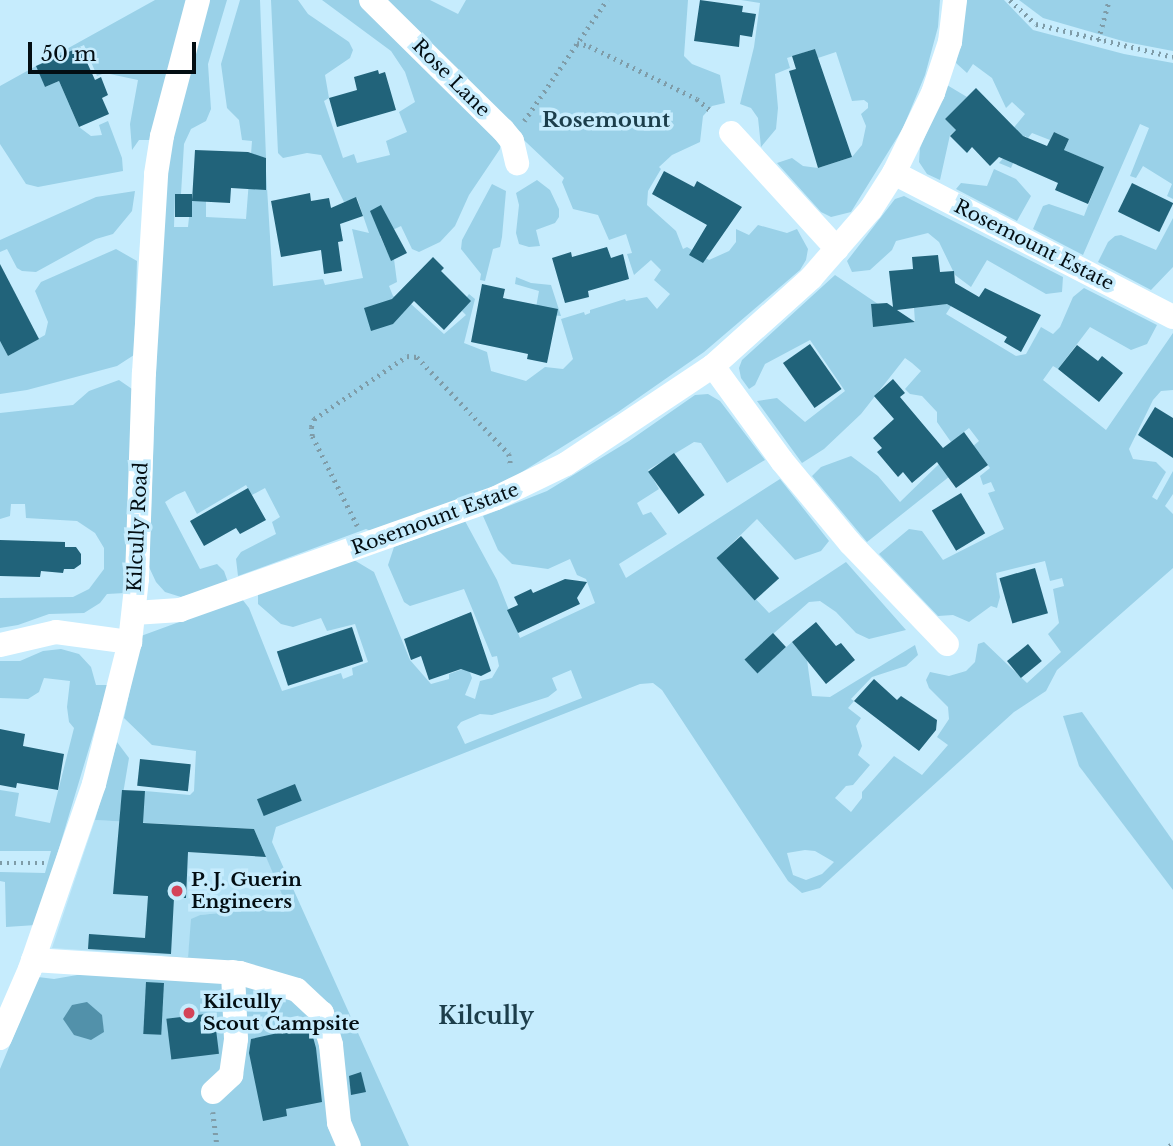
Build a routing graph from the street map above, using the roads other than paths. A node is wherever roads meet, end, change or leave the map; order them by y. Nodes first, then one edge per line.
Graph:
1 (198, 0) edge
2 (371, 0) edge
3 (955, 0) edge
4 (731, 132) dead end
5 (514, 152) road end
6 (894, 173) junction
7 (837, 249) junction
8 (1173, 317) edge
9 (713, 366) junction
10 (134, 613) junction
11 (130, 642) junction
12 (947, 644) dead end
13 (0, 645) edge
14 (33, 960) junction
15 (233, 972) junction
16 (0, 1038) edge
17 (213, 1092) road end
18 (349, 1146) edge

1 - 10 street, Kilcully Road
2 - 5 street, Rose Lane
3 - 6 street, Rosemount Estate
4 - 7 street
6 - 7 street, Rosemount Estate
6 - 8 street, Rosemount Estate
7 - 9 street, Rosemount Estate
9 - 10 street, Rosemount Estate
9 - 12 street
10 - 11 street, Kilcully Road
11 - 13 street
11 - 14 street, Kilcully Road
14 - 15 street
14 - 16 street, Kilcully Road
15 - 17 street
15 - 18 street

